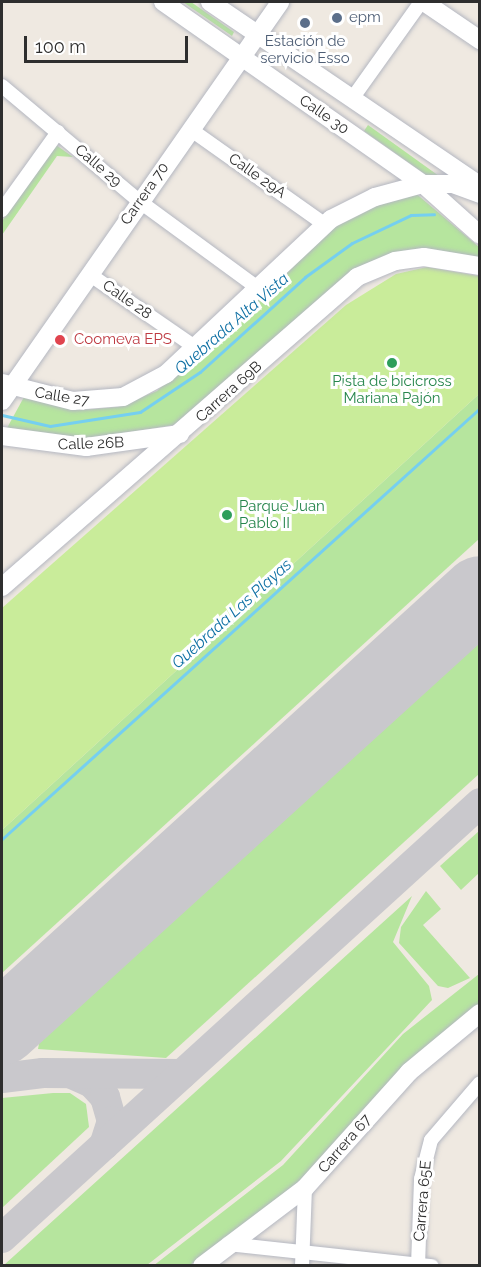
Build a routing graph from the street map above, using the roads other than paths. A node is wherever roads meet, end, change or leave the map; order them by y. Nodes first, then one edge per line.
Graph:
1 (163, 2) edge
2 (210, 2) edge
3 (280, 2) edge
4 (422, 2) edge
5 (257, 34) junction
6 (480, 40) edge
7 (241, 57) junction
8 (2, 86) edge
9 (354, 96) dead end
10 (190, 129) junction
11 (58, 132) junction
12 (423, 184) junction
13 (480, 184) edge
14 (480, 194) edge
15 (139, 201) junction
16 (2, 210) edge
17 (323, 224) junction
18 (480, 235) edge
19 (480, 266) edge
20 (89, 274) junction
21 (255, 286) junction
22 (195, 347) junction
23 (3, 388) edge
24 (180, 434) junction
25 (2, 436) edge
26 (2, 587) edge
27 (480, 1013) edge
28 (480, 1083) edge
29 (305, 1188) junction
30 (228, 1244) junction
31 (302, 1260) edge
32 (418, 1265) edge
33 (202, 1266) edge
34 (432, 1266) edge

1 - 7 street, Calle 30
2 - 5 street, Calle 30
3 - 5 street, Carrera 70
4 - 6 street
4 - 9 street
5 - 7 street, Carrera 70
5 - 13 street, Calle 30
7 - 10 street, Carrera 70
7 - 12 street, Calle 30
8 - 11 street, Calle 29
10 - 15 street, Carrera 70
10 - 17 street, Calle 29A
11 - 15 street, Calle 29
11 - 16 street
12 - 14 street
12 - 17 street
12 - 18 street, Calle 30
15 - 20 street, Carrera 70
15 - 21 street, Calle 29
17 - 21 street
19 - 24 street, Carrera 69B
20 - 22 street, Calle 28
20 - 23 street, Carrera 70
21 - 22 street
22 - 23 street, Calle 27
24 - 25 street, Calle 26B
24 - 26 street, Carrera 69B
27 - 29 street, Carrera 67
28 - 32 street, Carrera 65E
29 - 30 street, Carrera 67
29 - 31 street
30 - 31 street
30 - 33 street, Carrera 67
31 - 32 street
32 - 34 street

